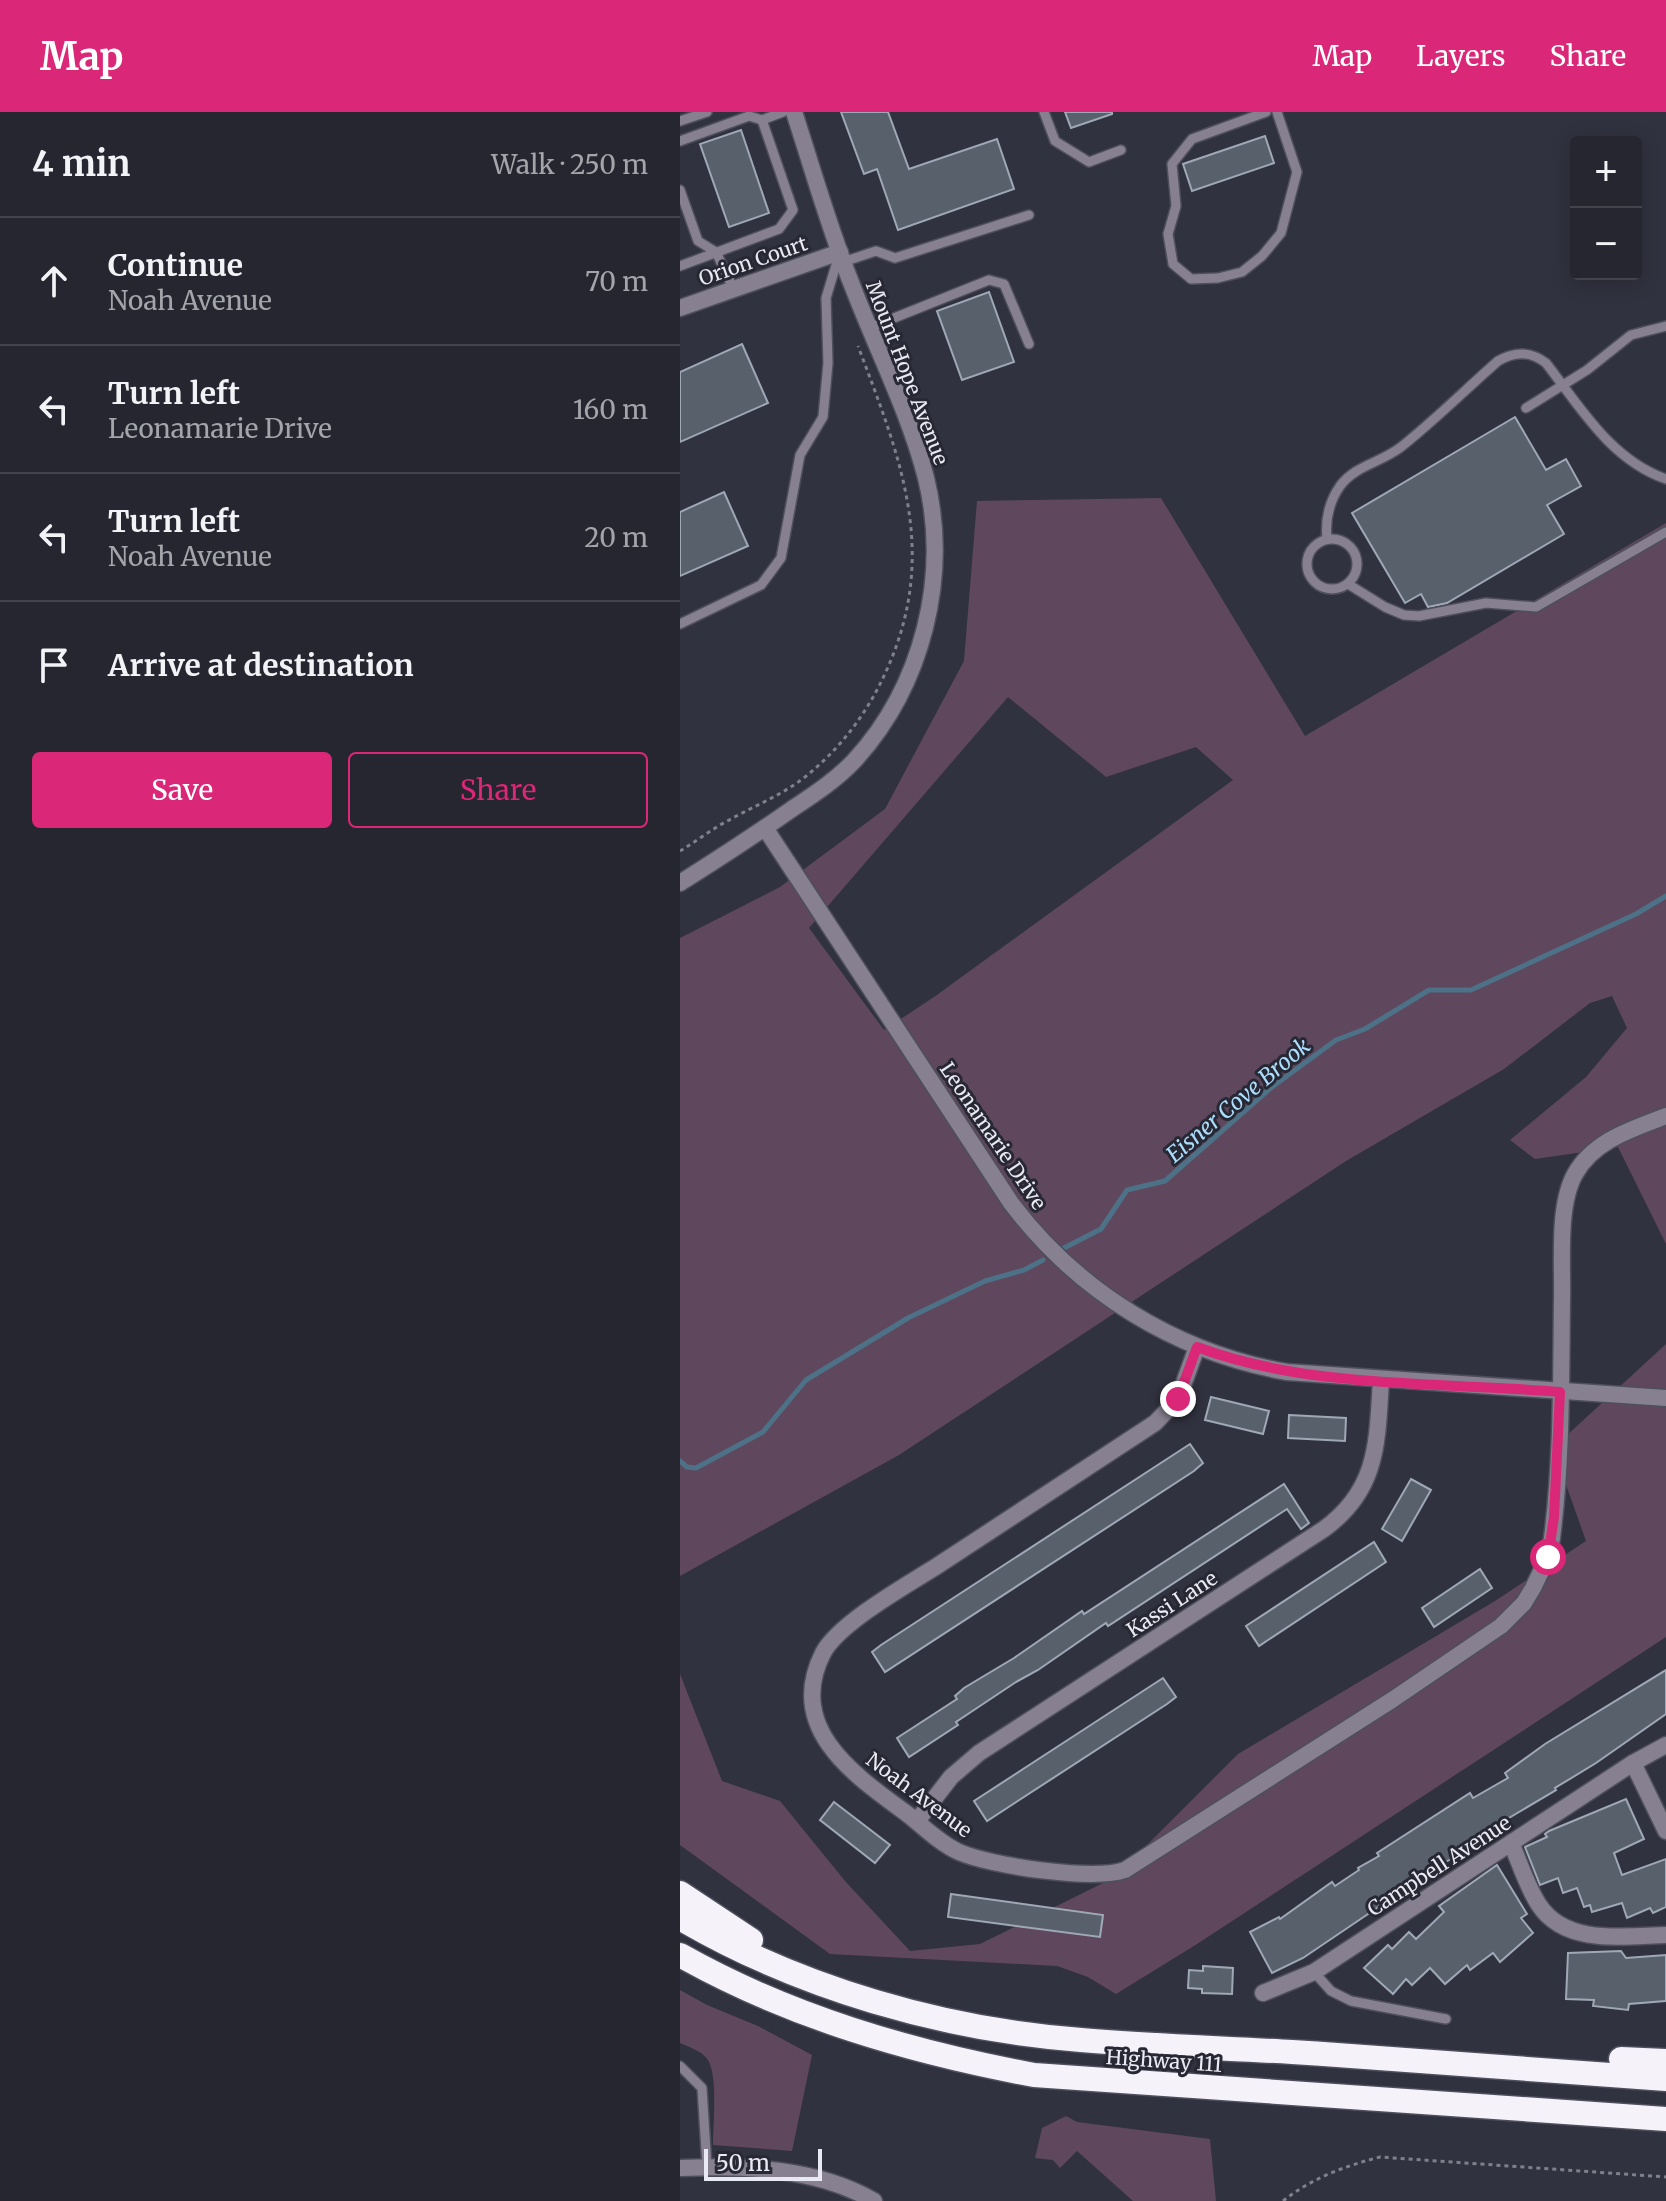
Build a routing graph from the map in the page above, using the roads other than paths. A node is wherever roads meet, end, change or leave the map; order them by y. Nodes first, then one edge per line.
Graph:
1 (707, 112) edge
2 (783, 112) edge
3 (794, 112) edge
4 (1044, 112) edge
5 (1266, 112) edge
6 (1277, 112) edge
7 (762, 120) junction
8 (680, 121) edge
9 (680, 141) edge
10 (1121, 150) dead end
11 (680, 190) edge
12 (1029, 215) dead end
13 (716, 252) junction
14 (841, 257) junction
15 (680, 266) edge
16 (733, 288) junction
17 (680, 308) edge
18 (1666, 326) edge
19 (869, 328) junction
20 (1029, 344) dead end
21 (1563, 385) junction
22 (1526, 408) dead end
23 (1666, 479) edge
24 (1666, 532) edge
25 (1327, 539) junction
26 (1348, 584) junction
27 (680, 624) edge
28 (765, 828) junction
29 (680, 883) edge
30 (1666, 1116) edge
31 (1197, 1347) junction
32 (1381, 1380) junction
33 (1560, 1392) junction
34 (1666, 1398) edge
35 (1666, 1745) edge
36 (1633, 1763) junction
37 (917, 1821) junction
38 (1666, 1831) edge
39 (1511, 1843) junction
40 (680, 1893) edge
41 (680, 1918) edge
42 (1666, 1935) edge
43 (680, 1955) edge
44 (680, 1968) edge
45 (1314, 1972) junction
46 (1263, 1993) dead end
47 (918, 2014) junction
48 (1446, 2019) dead end
49 (864, 2035) junction
50 (1354, 2056) junction
51 (1666, 2061) edge
52 (680, 2066) edge
53 (690, 2076) junction
54 (1666, 2079) edge
55 (680, 2082) edge
56 (1666, 2119) edge
57 (707, 2167) junction
58 (680, 2168) edge
59 (874, 2201) edge

1 - 8 lane
2 - 7 lane
3 - 14 street, Mount Hope Avenue
4 - 10 lane
5 - 6 lane
7 - 9 lane
7 - 13 lane
11 - 13 lane
12 - 14 lane
13 - 15 lane
13 - 16 lane
14 - 16 street, Orion Court
14 - 19 street, Mount Hope Avenue
14 - 27 lane
16 - 17 street, Orion Court
18 - 21 lane
19 - 20 lane
19 - 28 street, Mount Hope Avenue
21 - 22 lane
21 - 23 lane
21 - 25 lane
24 - 26 lane
25 - 26 lane
25 - 26 lane
28 - 29 street, Mount Hope Avenue
28 - 31 street, Leonamarie Drive
30 - 33 street
31 - 32 street, Leonamarie Drive
31 - 37 street, Noah Avenue
32 - 33 street, Leonamarie Drive
32 - 37 street, Kassi Lane
33 - 34 street, Leonamarie Drive
33 - 37 street, Noah Avenue
35 - 36 street, Campbell Avenue
36 - 38 street
36 - 39 street, Campbell Avenue
39 - 42 street
39 - 45 street, Campbell Avenue
40 - 47 highway
41 - 47 highway, Highway 111
43 - 49 highway, Highway 111
44 - 49 highway
45 - 46 street, Campbell Avenue
45 - 48 lane
47 - 50 highway, Highway 111
49 - 56 highway, Highway 111
50 - 51 highway
50 - 54 highway, Highway 111
52 - 53 lane
53 - 55 lane
53 - 57 lane
57 - 58 street
57 - 59 street

